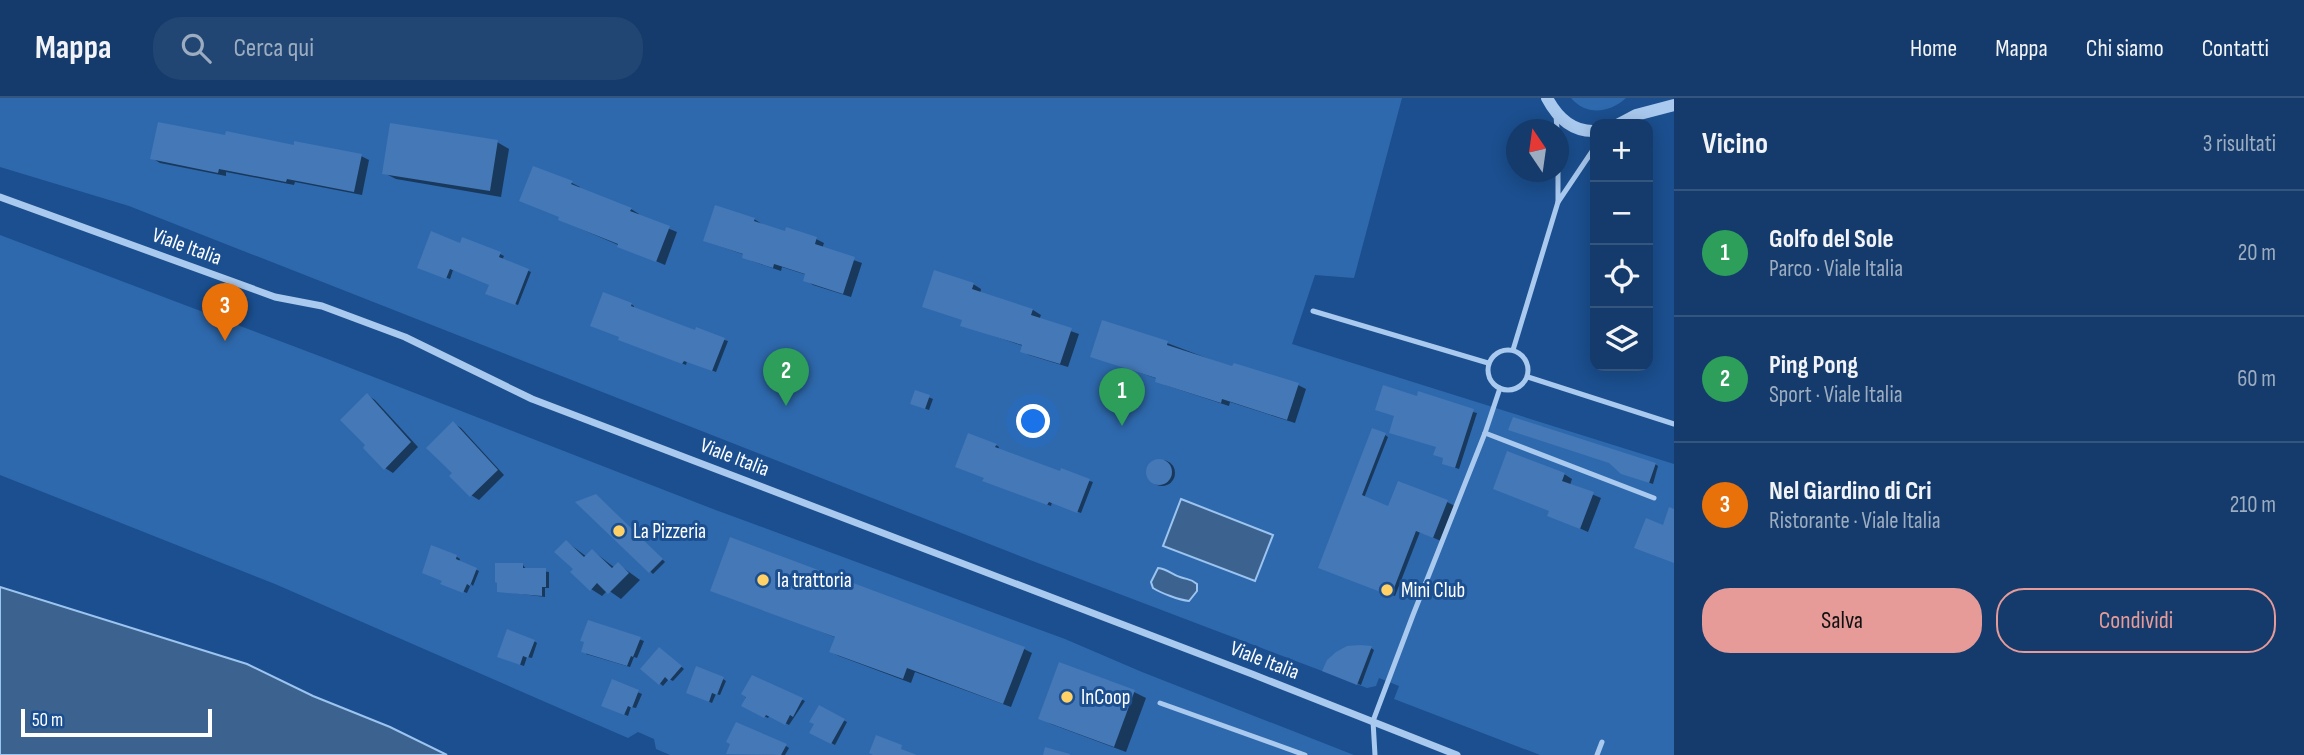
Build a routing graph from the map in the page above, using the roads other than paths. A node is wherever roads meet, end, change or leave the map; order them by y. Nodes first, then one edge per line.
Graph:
1 (1547, 98) edge
2 (1648, 98) edge
3 (1674, 105) edge
4 (1556, 115) junction
5 (1636, 115) junction
6 (1556, 119) edge
7 (1628, 119) edge
8 (1590, 131) edge
9 (1590, 154) edge
10 (1558, 182) edge
11 (0, 197) edge
12 (1558, 202) junction
13 (1313, 311) dead end
14 (1513, 350) junction
15 (1488, 363) junction
16 (1528, 377) junction
17 (1500, 388) junction
18 (1674, 424) edge
19 (1485, 433) junction
20 (1654, 498) dead end
21 (1160, 703) dead end
22 (1373, 721) junction
23 (1602, 743) dead end
24 (1305, 755) edge
25 (1375, 755) edge
26 (1457, 755) edge
27 (1597, 755) edge

1 - 4 street
2 - 5 street
3 - 5 street
4 - 6 lane
4 - 8 street
5 - 7 street
9 - 12 lane
10 - 12 lane
11 - 22 street, Viale Italia
12 - 14 lane
13 - 15 lane
14 - 15 lane
14 - 16 lane
15 - 17 lane
16 - 17 lane
16 - 18 lane
17 - 19 lane
19 - 20 lane
19 - 22 lane
21 - 24 lane
22 - 25 lane
22 - 26 street, Viale Italia
23 - 27 lane

